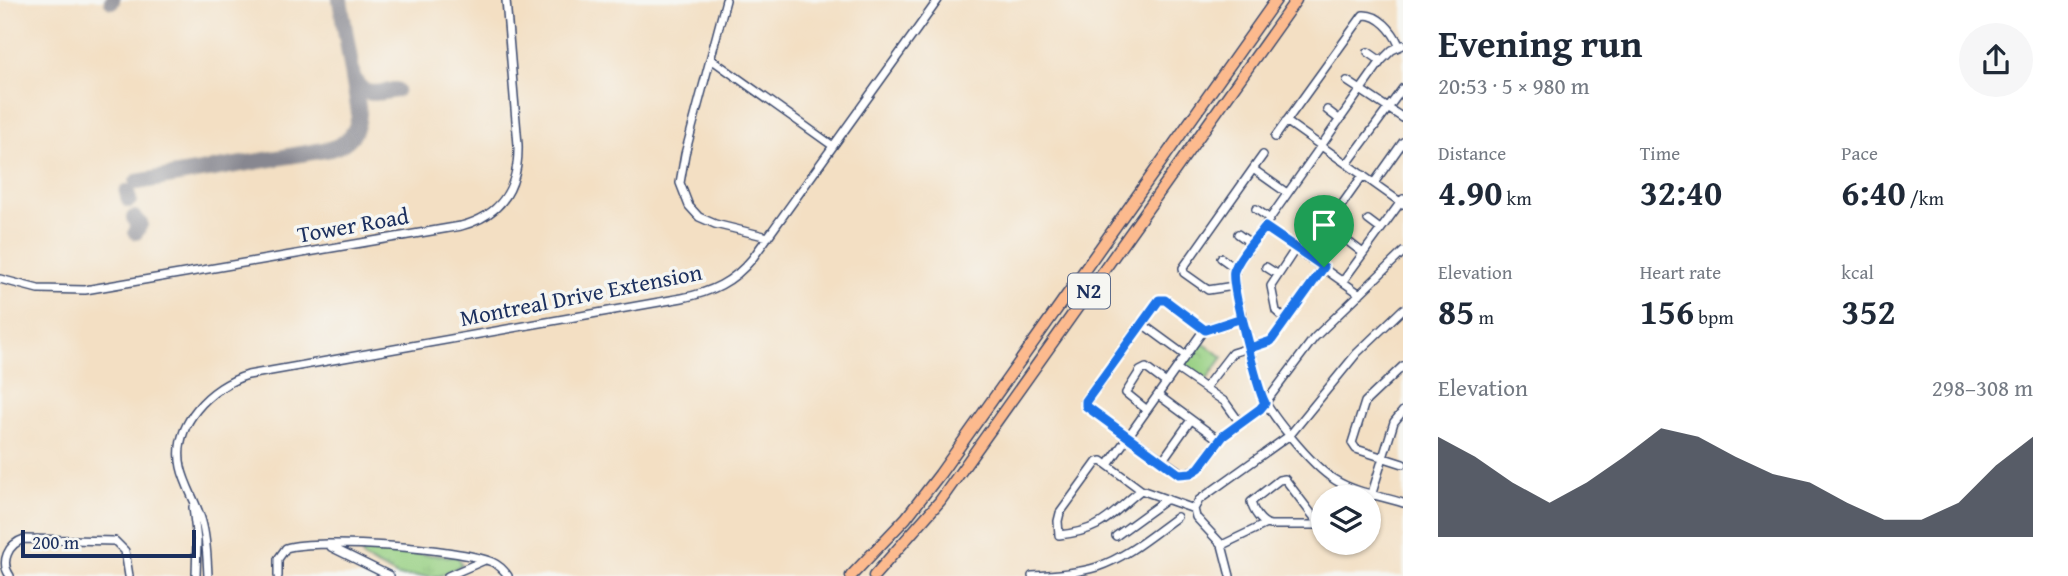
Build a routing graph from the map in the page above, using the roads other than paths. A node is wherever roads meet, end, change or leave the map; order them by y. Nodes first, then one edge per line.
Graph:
1 (506, 0) edge
2 (726, 0) edge
3 (938, 0) edge
4 (1276, 0) edge
5 (1296, 0) edge
6 (1401, 45) edge
7 (1368, 52) dead end
8 (710, 59) junction
9 (1381, 61) junction
10 (1347, 81) dead end
11 (1403, 88) edge
12 (1361, 89) junction
13 (1389, 108) junction
14 (1327, 110) dead end
15 (1403, 118) edge
16 (1340, 120) junction
17 (1286, 121) junction
18 (1275, 137) dead end
19 (1403, 142) edge
20 (833, 146) junction
21 (1322, 146) junction
22 (1263, 155) dead end
23 (1348, 164) junction
24 (1253, 169) junction
25 (1363, 175) junction
26 (1374, 183) junction
27 (1287, 193) junction
28 (1402, 201) edge
29 (1256, 209) dead end
30 (1270, 219) junction
31 (1368, 220) dead end
32 (1265, 227) junction
33 (1380, 229) junction
34 (1238, 234) dead end
35 (768, 237) junction
36 (1350, 243) dead end
37 (1252, 244) junction
38 (1296, 248) junction
39 (1403, 252) edge
40 (1363, 253) junction
41 (1306, 255) junction
42 (1222, 258) dead end
43 (1266, 267) dead end
44 (1324, 267) junction
45 (1236, 268) junction
46 (1277, 274) junction
47 (0, 278) edge
48 (1343, 281) junction
49 (1234, 286) junction
50 (1360, 294) junction
51 (1403, 309) edge
52 (1242, 318) junction
53 (1286, 320) junction
54 (1142, 323) junction
55 (1205, 330) junction
56 (1250, 348) junction
57 (1186, 356) junction
58 (1403, 366) edge
59 (1177, 369) junction
60 (1167, 383) junction
61 (1205, 388) junction
62 (1158, 395) junction
63 (1265, 403) junction
64 (1147, 410) junction
65 (1403, 411) edge
66 (1191, 419) junction
67 (1240, 423) junction
68 (1290, 435) junction
69 (1128, 436) junction
70 (1219, 440) junction
71 (1383, 458) junction
72 (1162, 461) junction
73 (1403, 464) edge
74 (1108, 465) junction
75 (1348, 485) edge
76 (1375, 485) edge
77 (1141, 490) junction
78 (1381, 497) edge
79 (193, 499) junction
80 (1167, 499) junction
81 (1403, 503) edge
82 (1194, 509) junction
83 (1311, 512) edge
84 (1177, 517) dead end
85 (1266, 524) junction
86 (1311, 525) edge
87 (1116, 536) dead end
88 (327, 545) junction
89 (1222, 545) junction
90 (485, 560) junction
91 (860, 568) junction
92 (1072, 574) edge
93 (10, 576) edge
94 (129, 576) edge
95 (196, 576) edge
96 (208, 576) edge
97 (278, 576) edge
98 (390, 576) edge
99 (448, 576) edge
100 (508, 576) edge
101 (843, 576) edge
102 (851, 576) edge
103 (874, 576) edge
104 (1032, 576) edge
105 (1230, 576) edge

1 - 47 street, Tower Road
2 - 8 street
3 - 20 street, Montreal Drive Extension
4 - 91 highway, N2
5 - 103 highway, N2
6 - 9 street
6 - 17 street
7 - 9 street
8 - 20 street
8 - 35 street
9 - 12 street
10 - 12 street
11 - 13 street
12 - 13 street
12 - 16 street
13 - 15 street
13 - 23 street
14 - 16 street
16 - 21 street
17 - 18 street
17 - 21 street
19 - 26 street
20 - 35 street, Montreal Drive Extension
21 - 23 street
21 - 27 street
22 - 24 street
23 - 25 street
24 - 27 street
24 - 49 street
25 - 26 street
25 - 41 street
26 - 28 street
27 - 30 street
28 - 33 street
29 - 30 street
30 - 32 street
31 - 33 street
32 - 37 street
32 - 38 street
33 - 40 street
34 - 37 street
35 - 79 street, Montreal Drive Extension
36 - 40 street
37 - 45 street
38 - 41 street
38 - 46 street
39 - 50 street
40 - 48 street
41 - 44 street
42 - 45 street
43 - 46 street
44 - 48 street
44 - 53 street
45 - 49 street
46 - 53 street
48 - 50 street
49 - 52 street
50 - 63 street
51 - 68 street
52 - 55 street
52 - 56 street
53 - 56 street
54 - 55 street
54 - 57 street
54 - 69 street
55 - 57 street
56 - 61 street
56 - 63 street
57 - 59 street
58 - 71 street
59 - 60 street
59 - 61 street
60 - 62 street
60 - 64 street
61 - 67 street
62 - 64 street
62 - 66 street
63 - 67 street
63 - 68 street
64 - 69 street
65 - 71 street
66 - 70 street
66 - 72 street
67 - 70 street
68 - 75 street
68 - 82 street
69 - 72 street
69 - 74 street
70 - 72 street
71 - 73 street
71 - 76 street
74 - 77 street
74 - 77 street
77 - 80 street
78 - 81 street
79 - 95 street, Montreal Drive Extension
79 - 96 street, Montreal Drive Extension
80 - 82 street
80 - 87 street
82 - 89 street
83 - 85 street
84 - 92 street
85 - 86 street
85 - 89 street
88 - 90 street
88 - 97 street
88 - 98 street
89 - 105 street
90 - 99 street
90 - 100 street
91 - 101 highway
91 - 102 highway, N2
92 - 104 street
93 - 94 street

